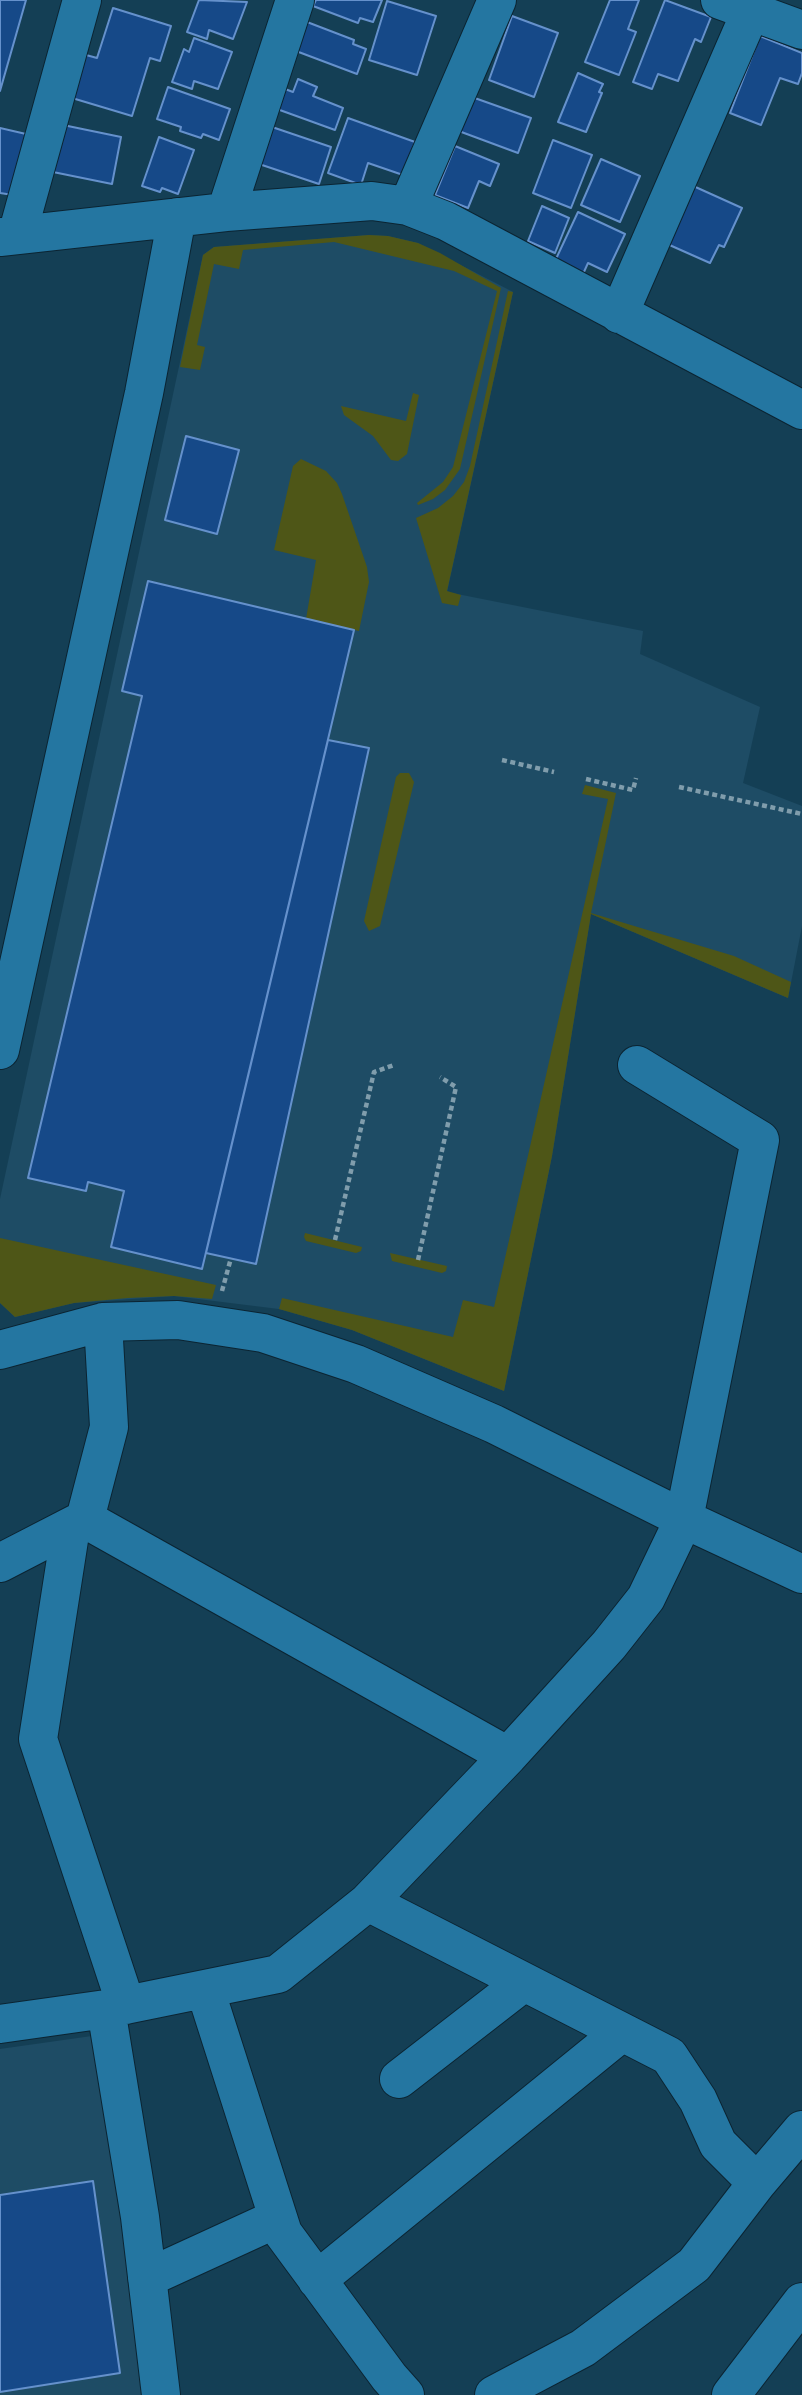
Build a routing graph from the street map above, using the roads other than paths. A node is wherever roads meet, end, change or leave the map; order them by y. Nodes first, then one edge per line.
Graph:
1 (82, 0) edge
2 (295, 0) edge
3 (497, 0) edge
4 (736, 6) edge
5 (802, 30) edge
6 (408, 206) junction
7 (226, 212) junction
8 (177, 217) junction
9 (8, 236) edge
10 (619, 314) junction
11 (802, 410) edge
12 (0, 1051) edge
13 (637, 1065) dead end
14 (103, 1322) junction
15 (0, 1350) edge
16 (684, 1519) junction
17 (78, 1523) junction
18 (0, 1563) edge
19 (802, 1574) edge
20 (508, 1756) junction
21 (368, 1902) junction
22 (524, 1982) junction
23 (205, 1989) junction
24 (116, 2007) junction
25 (0, 2024) edge
26 (622, 2032) junction
27 (399, 2078) dead end
28 (802, 2130) edge
29 (757, 2183) junction
30 (278, 2218) junction
31 (147, 2278) junction
32 (317, 2280) junction
33 (802, 2302) edge
34 (386, 2389) edge
35 (161, 2395) edge
36 (494, 2395) edge
37 (731, 2395) edge

1 - 9 street
2 - 7 street
3 - 6 street
4 - 5 street
4 - 10 street
6 - 7 street
6 - 10 street
7 - 8 street
8 - 9 street
8 - 12 street
10 - 11 street
13 - 16 street
14 - 15 street
14 - 16 street
14 - 17 street
16 - 19 street
16 - 20 street
17 - 18 street
17 - 20 street
17 - 24 street
20 - 21 street
21 - 22 street
21 - 23 street
22 - 26 street
22 - 27 street
23 - 24 street
23 - 30 street
24 - 25 street
24 - 31 street
26 - 29 street
26 - 32 street
28 - 29 street
29 - 36 street
30 - 31 street
30 - 32 street
31 - 35 street
32 - 34 street
33 - 37 street

